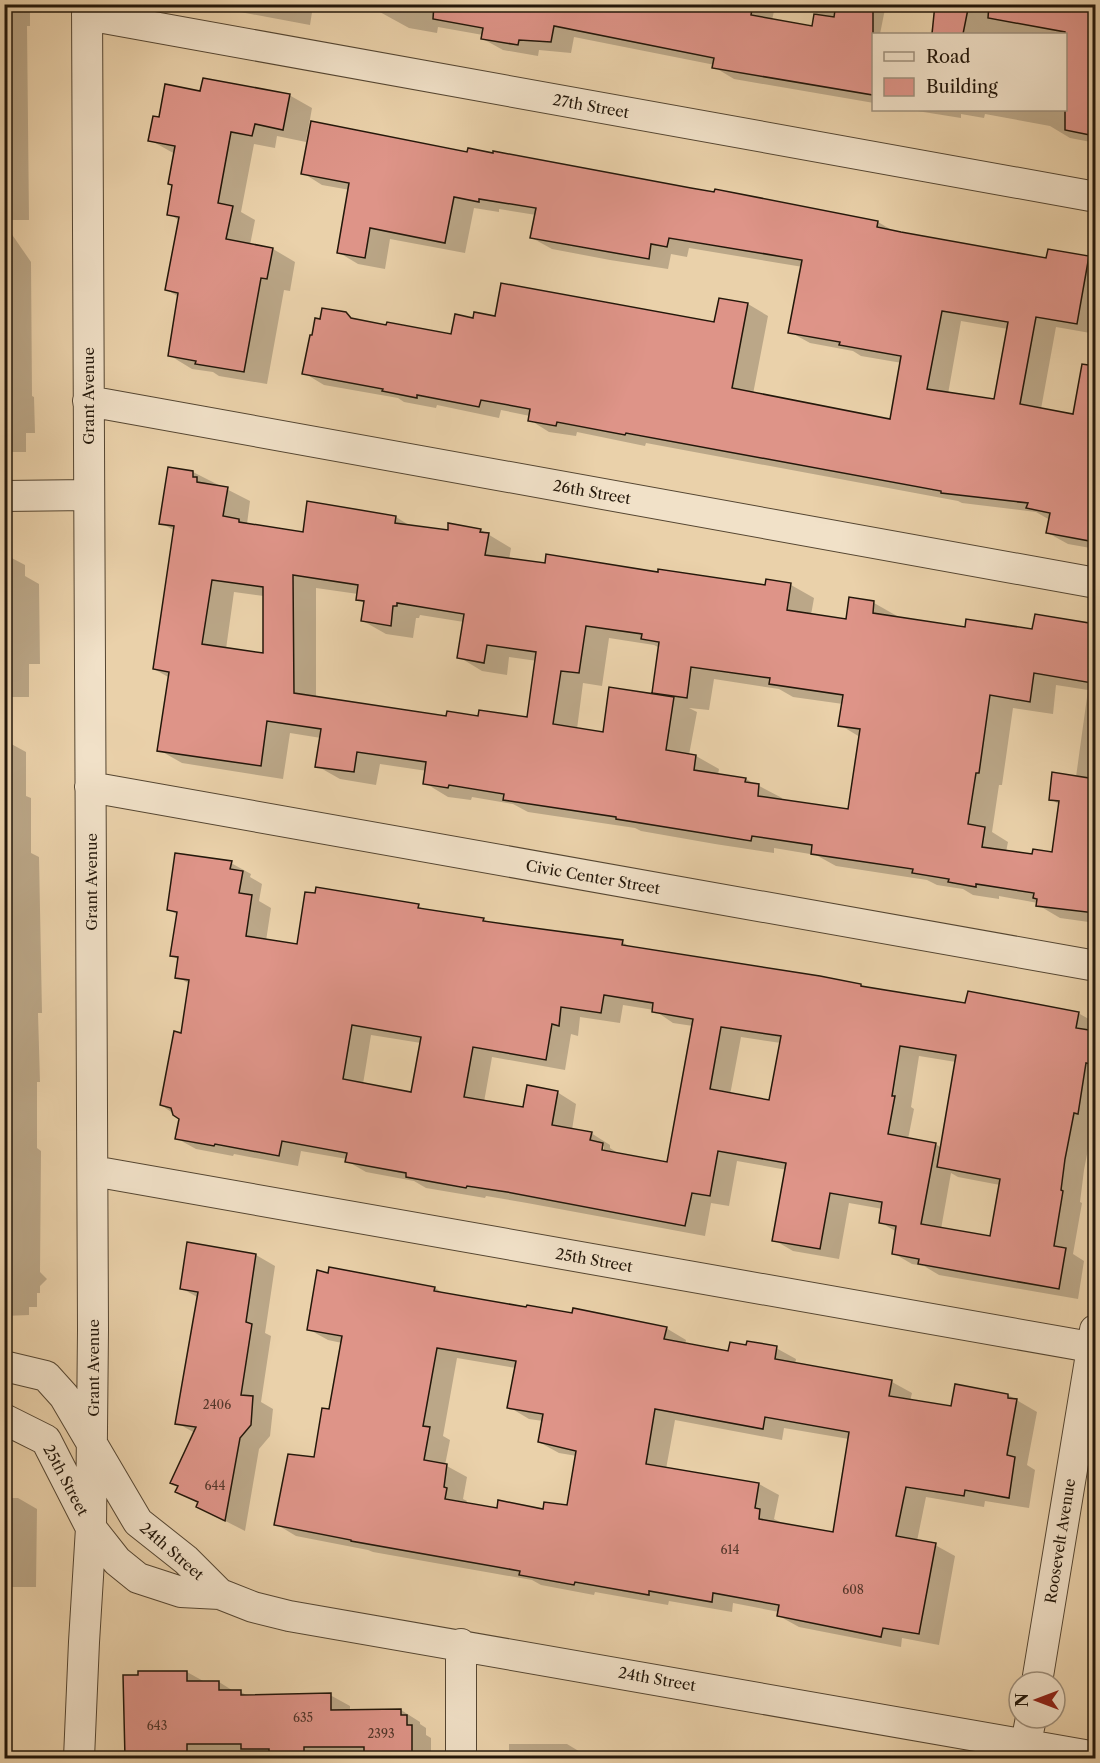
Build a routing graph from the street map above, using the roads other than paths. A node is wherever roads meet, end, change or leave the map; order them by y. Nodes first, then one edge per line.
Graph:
1 (87, 10) edge
2 (1095, 197) edge
3 (88, 401) junction
4 (89, 495) junction
5 (4, 496) edge
6 (1095, 583) edge
7 (90, 787) junction
8 (1095, 966) edge
9 (93, 1171) junction
10 (1094, 1342) edge
11 (4, 1366) edge
12 (4, 1419) edge
13 (93, 1442) junction
14 (92, 1528) junction
15 (220, 1594) junction
16 (461, 1644) junction
17 (1039, 1670) edge
18 (1027, 1740) edge
19 (1095, 1757) edge
20 (79, 1758) edge
21 (461, 1758) edge

1 - 2 street, 27th Street
1 - 3 street, Grant Avenue
3 - 4 street, Grant Avenue
3 - 6 street, 26th Street
4 - 5 street
4 - 7 street, Grant Avenue
7 - 8 street, Civic Center Street
7 - 9 street, Grant Avenue
9 - 10 street, 25th Street
9 - 13 street, Grant Avenue
10 - 17 street, Roosevelt Avenue
11 - 13 street
12 - 14 street, 25th Street
13 - 14 street, Grant Avenue
13 - 15 street, 24th Street
14 - 15 street, 24th Street
14 - 20 street, Grant Avenue
15 - 16 street, 24th Street
16 - 18 street, 24th Street
16 - 21 street
18 - 19 street, 24th Street

